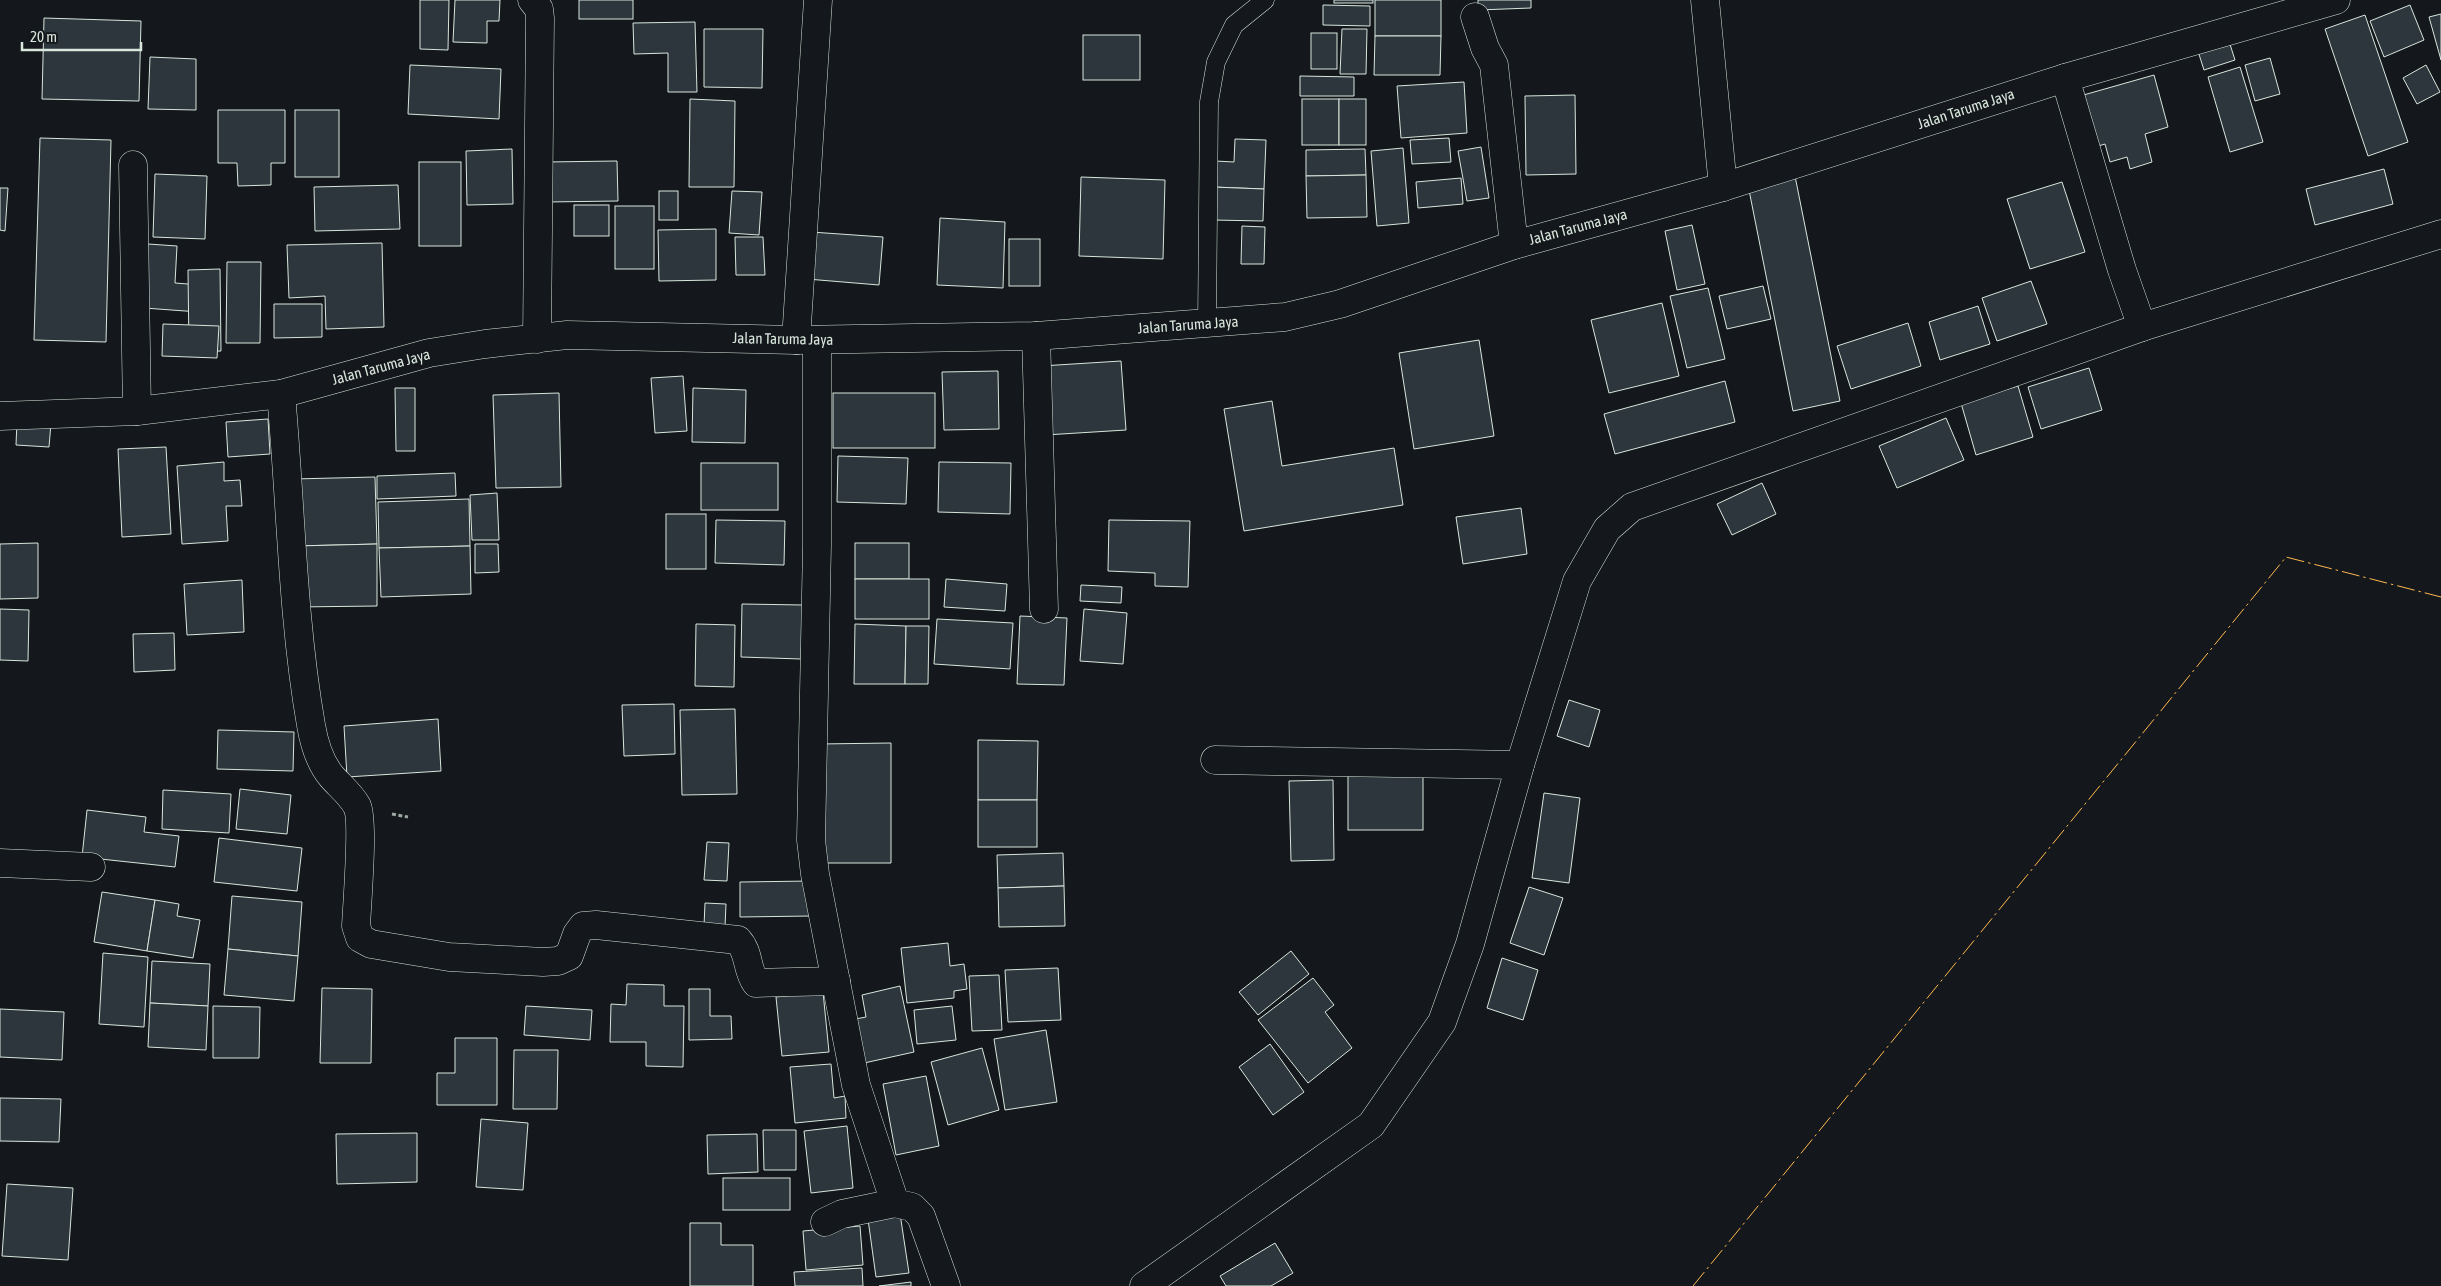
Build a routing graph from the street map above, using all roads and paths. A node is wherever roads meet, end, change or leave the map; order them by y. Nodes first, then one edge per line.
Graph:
1 (532, 0) edge
2 (818, 0) edge
3 (1265, 0) edge
4 (1705, 0) edge
5 (2336, 0) edge
6 (1476, 18) dead end
7 (2065, 78) junction
8 (133, 165) dead end
9 (1723, 187) junction
10 (2441, 234) edge
11 (1514, 244) junction
12 (1207, 325) junction
13 (2142, 326) junction
14 (1036, 336) junction
15 (536, 339) junction
16 (806, 340) junction
17 (281, 394) junction
18 (137, 410) junction
19 (0, 416) edge
20 (1044, 609) dead end
21 (1214, 760) dead end
22 (1520, 765) junction
23 (0, 863) edge
24 (91, 867) dead end
25 (836, 982) junction
26 (895, 1203) junction
27 (825, 1222) dead end
28 (946, 1286) edge
29 (1144, 1286) edge

1 - 15 street
2 - 16 street
3 - 12 lane
4 - 9 street
5 - 7 street, Jalan Taruma Jaya
6 - 11 street
7 - 9 street, Jalan Taruma Jaya
7 - 13 street
8 - 18 street
9 - 11 street, Jalan Taruma Jaya
10 - 13 street
11 - 12 street, Jalan Taruma Jaya
12 - 14 street, Jalan Taruma Jaya
13 - 22 street
14 - 16 street, Jalan Taruma Jaya
14 - 20 street
15 - 16 street, Jalan Taruma Jaya
15 - 17 street, Jalan Taruma Jaya
16 - 25 street
17 - 18 street, Jalan Taruma Jaya
17 - 25 street
18 - 19 street, Jalan Taruma Jaya
21 - 22 street
22 - 29 street
23 - 24 street
25 - 26 street
26 - 27 street
26 - 28 street

